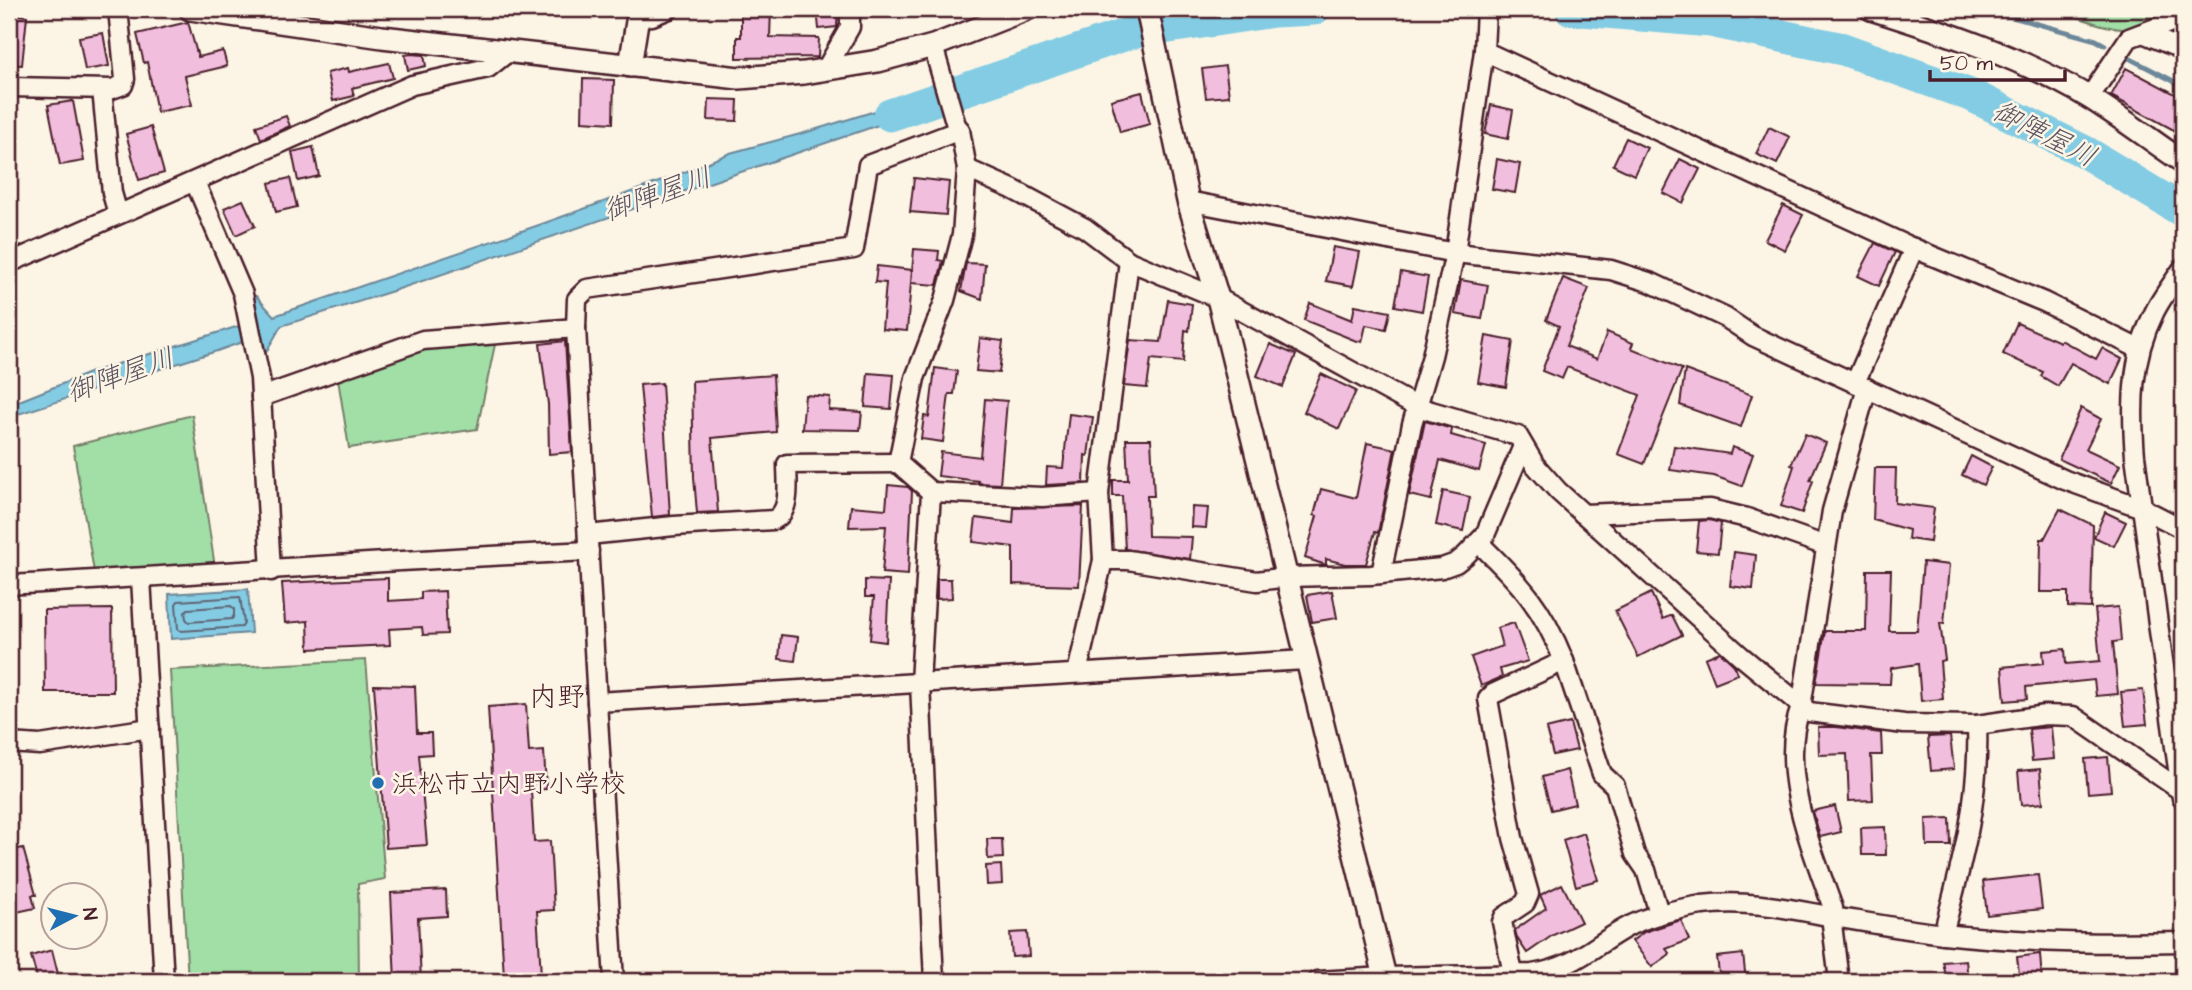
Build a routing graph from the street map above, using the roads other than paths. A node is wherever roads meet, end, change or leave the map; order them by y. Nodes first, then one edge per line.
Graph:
1 (118, 9) edge
2 (190, 9) edge
3 (669, 9) edge
4 (850, 9) edge
5 (1027, 9) edge
6 (1147, 9) edge
7 (1486, 9) edge
8 (1871, 9) edge
9 (638, 13) edge
10 (2183, 20) edge
11 (2145, 34) junction
12 (1485, 43) junction
13 (2183, 50) edge
14 (508, 52) junction
15 (935, 53) junction
16 (630, 66) junction
17 (826, 69) junction
18 (9, 88) edge
19 (102, 89) junction
20 (2089, 98) junction
21 (958, 127) junction
22 (2183, 162) edge
23 (967, 169) junction
24 (195, 182) junction
25 (1188, 201) junction
26 (118, 214) junction
27 (1914, 248) junction
28 (1455, 253) junction
29 (1129, 261) junction
30 (9, 263) edge
31 (2183, 268) edge
32 (1218, 299) junction
33 (576, 328) junction
34 (2139, 349) junction
35 (1861, 385) junction
36 (261, 397) junction
37 (1417, 407) junction
38 (1523, 446) junction
39 (898, 463) junction
40 (932, 492) junction
41 (1099, 493) junction
42 (2142, 508) junction
43 (1583, 514) junction
44 (2183, 529) edge
45 (1479, 542) junction
46 (589, 543) junction
47 (1826, 546) junction
48 (1103, 560) junction
49 (271, 571) junction
50 (1381, 574) junction
51 (1287, 577) junction
52 (141, 578) junction
53 (9, 585) edge
54 (1306, 660) junction
55 (1564, 661) junction
56 (1077, 673) junction
57 (920, 683) junction
58 (597, 702) junction
59 (1801, 707) junction
60 (1977, 725) junction
61 (150, 728) junction
62 (9, 743) edge
63 (2183, 796) edge
64 (1659, 913) junction
65 (1830, 916) junction
66 (1943, 934) junction
67 (2183, 942) edge
68 (1516, 977) edge
69 (1386, 979) edge
70 (164, 981) edge
71 (614, 981) edge
72 (934, 981) edge
73 (1318, 981) edge
74 (1839, 981) edge

1 - 19 street
2 - 14 street
3 - 9 street
4 - 17 street
5 - 15 street
6 - 25 street
7 - 12 street
8 - 20 street
9 - 16 street
10 - 11 street
11 - 13 street
11 - 20 street
12 - 27 street
12 - 28 street
14 - 16 street
14 - 24 street
15 - 17 street
15 - 21 street
16 - 17 street
18 - 19 street
19 - 26 street
20 - 22 street
21 - 23 street
21 - 33 street
23 - 29 street
23 - 39 street
24 - 26 street
24 - 36 street
25 - 28 street
25 - 32 street
26 - 30 street
27 - 34 street
27 - 35 street
28 - 35 street
28 - 37 street
29 - 32 street
29 - 41 street
31 - 34 street
32 - 37 street
32 - 51 street
33 - 36 street
33 - 46 street
34 - 42 street
35 - 42 street
35 - 47 street
36 - 49 street
37 - 38 street
37 - 50 street
38 - 43 street
38 - 45 street
39 - 40 street
39 - 46 street
40 - 41 street
40 - 57 street
41 - 48 street
42 - 44 street
42 - 63 street
43 - 47 street
43 - 59 street
45 - 50 street
45 - 55 street
46 - 49 street
46 - 58 street
47 - 59 street
48 - 51 street
48 - 56 street
49 - 52 street
50 - 51 street
51 - 54 street
52 - 53 street
52 - 61 street
54 - 56 street
54 - 69 street
55 - 64 street
55 - 68 street
56 - 57 street
57 - 58 street
57 - 72 street
58 - 71 street
59 - 60 street
59 - 65 street
60 - 63 street
60 - 66 street
61 - 62 street
61 - 70 street
64 - 65 street
64 - 68 street
65 - 66 street
65 - 74 street
66 - 67 street
68 - 69 street
69 - 73 street

